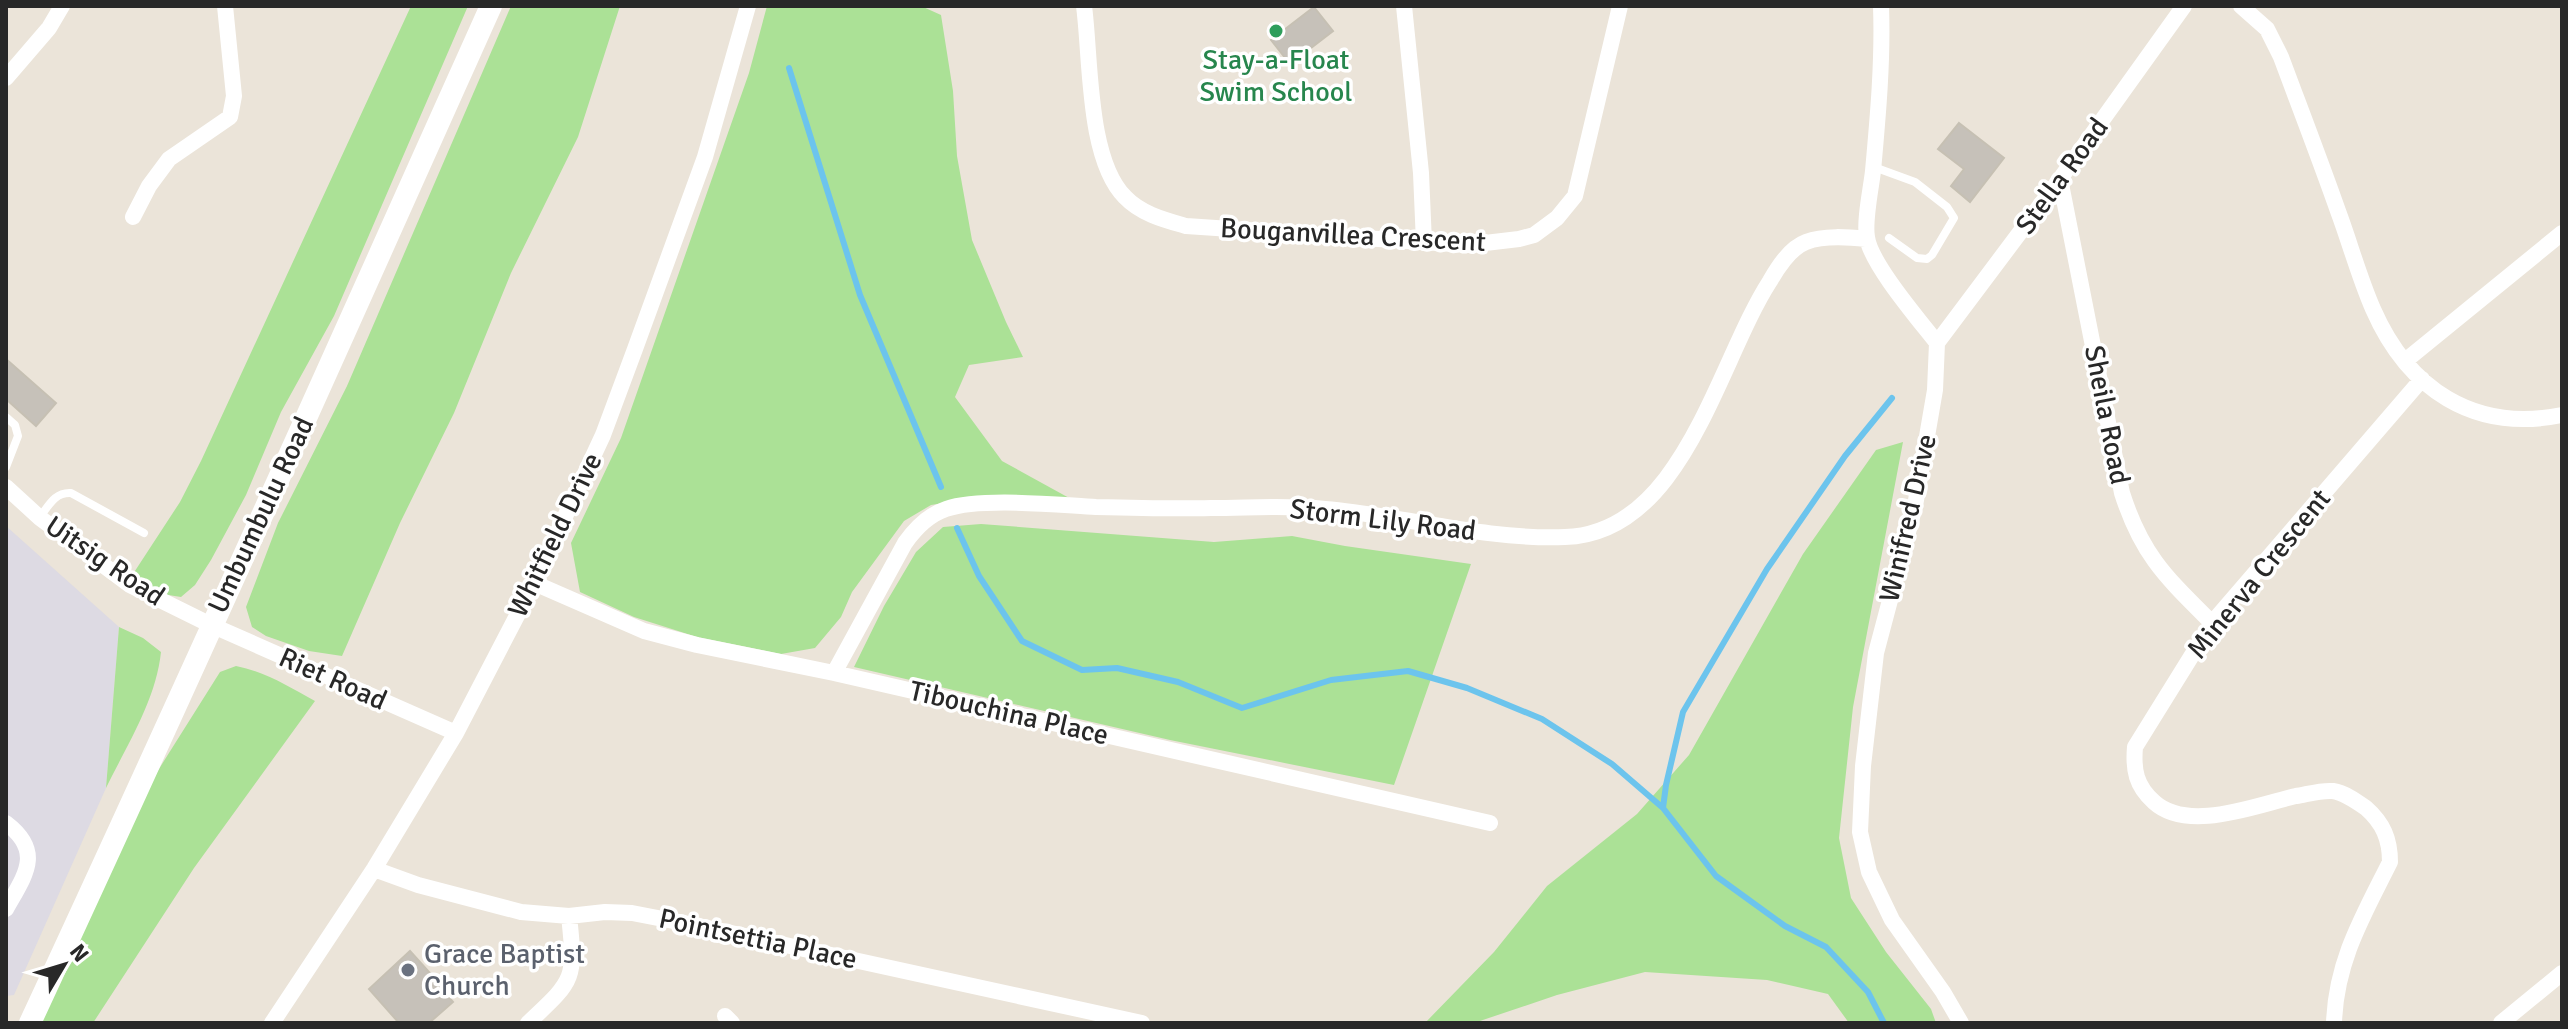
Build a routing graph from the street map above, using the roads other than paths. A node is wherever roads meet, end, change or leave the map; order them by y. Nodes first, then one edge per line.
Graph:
1 (61, 6) edge
2 (225, 6) edge
3 (491, 6) edge
4 (748, 6) edge
5 (1084, 6) edge
6 (1404, 6) edge
7 (1620, 6) edge
8 (1881, 6) edge
9 (2184, 6) edge
10 (2241, 6) edge
11 (6, 78) edge
12 (1874, 167) junction
13 (2060, 179) junction
14 (133, 217) dead end
15 (2562, 233) edge
16 (1889, 238) dead end
17 (1866, 239) junction
18 (1424, 243) junction
19 (1937, 343) junction
20 (2405, 361) junction
21 (2422, 379) junction
22 (2562, 415) edge
23 (6, 417) edge
24 (6, 467) edge
25 (6, 487) edge
26 (40, 518) junction
27 (144, 533) dead end
28 (534, 583) junction
29 (2212, 623) junction
30 (211, 625) junction
31 (834, 673) junction
32 (456, 733) junction
33 (6, 823) edge
34 (1490, 823) dead end
35 (374, 869) junction
36 (6, 909) edge
37 (569, 916) junction
38 (2562, 973) edge
39 (1115, 1020) edge
40 (30, 1023) edge
41 (272, 1023) edge
42 (528, 1023) edge
43 (1142, 1023) edge
44 (1961, 1023) edge
45 (2334, 1023) edge
46 (2501, 1023) edge

1 - 11 street
2 - 14 street
3 - 30 main road, Umbumbulu Road
4 - 28 street, Whitfield Drive
5 - 18 street, Bouganvillea Crescent
6 - 18 street
7 - 18 street, Bouganvillea Crescent
8 - 12 street
9 - 13 street, Stella Road
10 - 20 street
12 - 16 lane
12 - 17 street
13 - 19 street, Stella Road
13 - 29 street, Sheila Road
15 - 20 street
17 - 19 street
17 - 31 street, Storm Lily Road
19 - 44 street, Winifred Drive
20 - 21 street
21 - 22 street
21 - 29 street, Minerva Crescent
23 - 24 lane
25 - 26 street, Uitsig Road
26 - 27 lane
26 - 30 street, Uitsig Road
28 - 31 street, Tibouchina Place
28 - 32 street, Whitfield Drive
29 - 45 street, Minerva Crescent
30 - 32 street, Riet Road
30 - 40 main road, Umbumbulu Road
31 - 34 street, Tibouchina Place
32 - 35 street, Whitfield Drive
33 - 36 street
35 - 37 street, Pointsettia Place
35 - 41 street, Whitfield Drive
37 - 39 street, Pointsettia Place
37 - 42 street
38 - 46 street
39 - 43 street, Pointsettia Place

